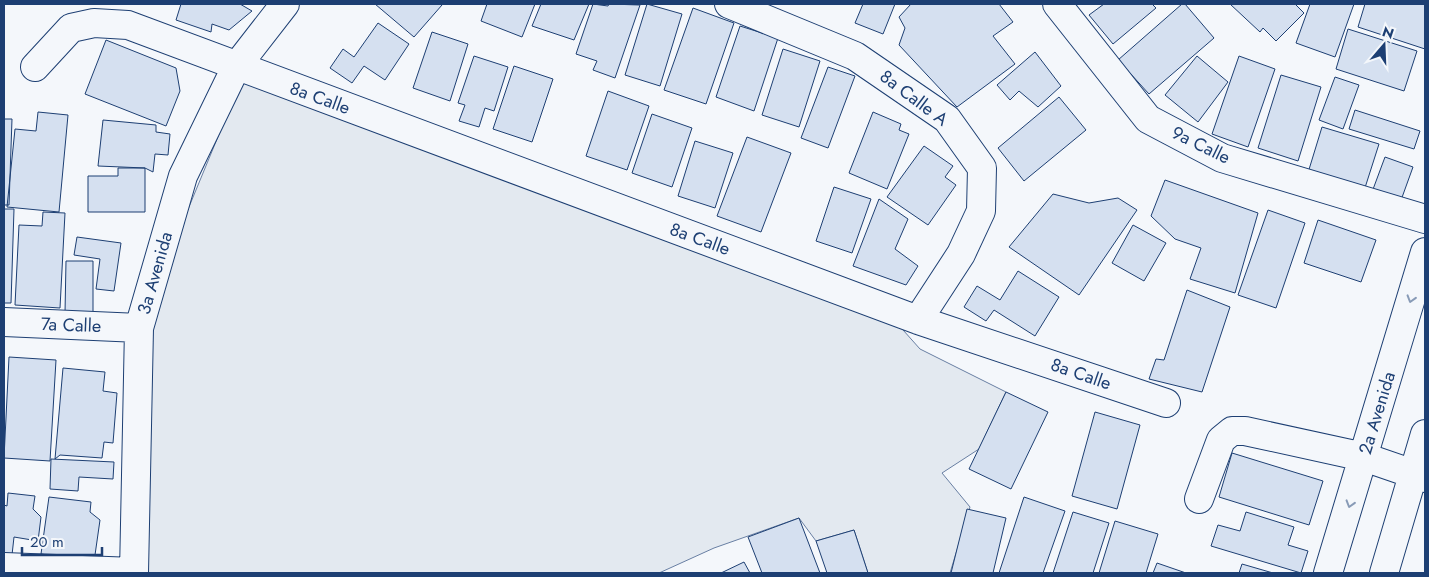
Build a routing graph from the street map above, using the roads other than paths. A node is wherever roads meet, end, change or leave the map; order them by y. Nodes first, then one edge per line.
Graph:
1 (285, 4) edge
2 (729, 4) edge
3 (1057, 4) edge
4 (35, 67) dead end
5 (236, 67) junction
6 (1425, 219) edge
7 (1425, 252) edge
8 (918, 320) junction
9 (4, 322) edge
10 (139, 328) junction
11 (1166, 403) dead end
12 (1425, 434) edge
13 (1364, 457) junction
14 (1419, 476) edge
15 (1199, 499) dead end
16 (4, 567) edge
17 (134, 573) edge
18 (1328, 573) edge
19 (1384, 573) edge

1 - 5 street, 3a Avenida
2 - 8 street, 8a Calle A
3 - 6 street, 9a Calle
4 - 5 street, 8a Calle
5 - 8 street, 8a Calle
5 - 10 street, 3a Avenida
7 -> 13 street, 2a Avenida
8 - 11 street, 8a Calle
9 - 10 street, 7a Calle
10 - 17 street, 3a Avenida
12 - 14 street
13 - 14 street
13 - 15 street
13 -> 18 street, 2a Avenida
14 - 19 street
16 - 17 street

